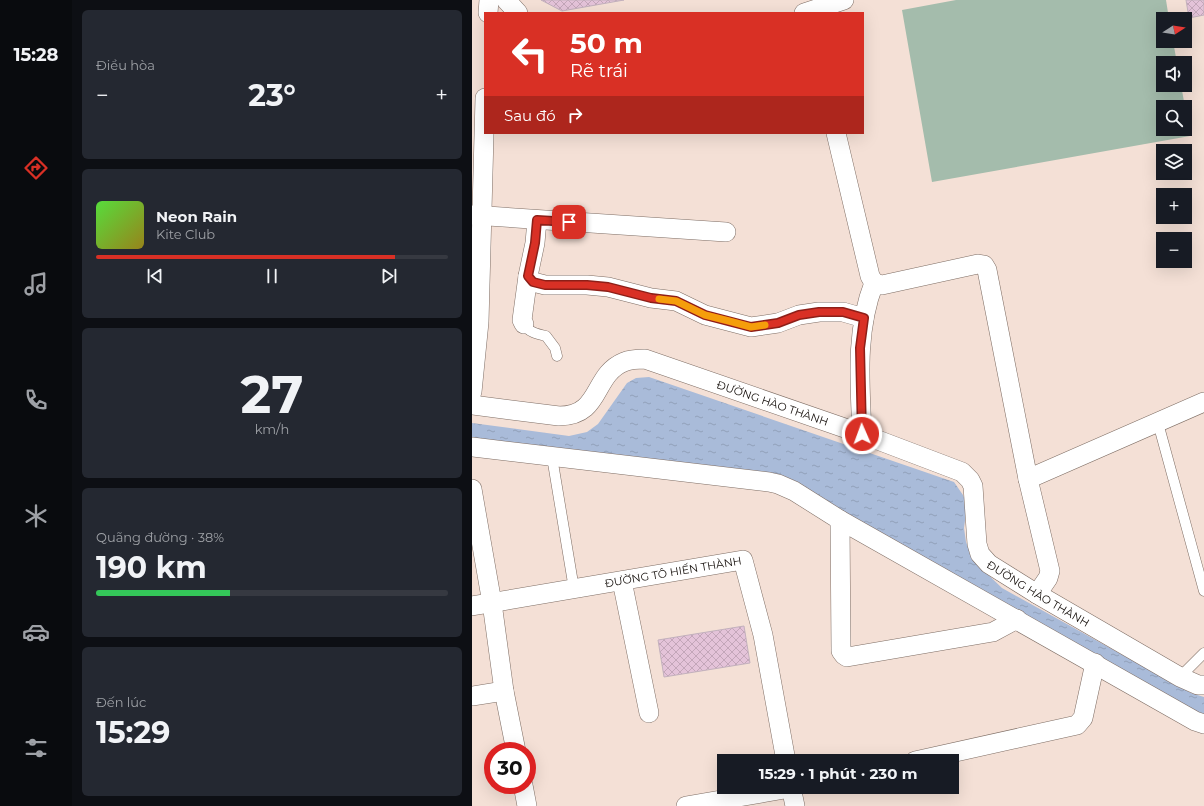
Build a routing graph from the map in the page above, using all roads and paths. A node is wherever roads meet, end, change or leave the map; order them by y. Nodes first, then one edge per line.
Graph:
1 (489, 0) edge
2 (506, 0) edge
3 (844, 0) edge
4 (488, 12) edge
5 (517, 12) edge
6 (809, 12) edge
7 (484, 113) edge
8 (836, 134) edge
9 (477, 216) edge
10 (537, 220) junction
11 (726, 232) dead end
12 (528, 276) junction
13 (874, 283) junction
14 (864, 318) junction
15 (475, 322) edge
16 (524, 324) joint
17 (557, 356) dead end
18 (472, 392) edge
19 (1204, 402) edge
20 (472, 406) edge
21 (1158, 423) junction
22 (862, 434) junction
23 (472, 447) edge
24 (552, 457) junction
25 (1028, 479) junction
26 (472, 489) edge
27 (840, 520) junction
28 (622, 581) junction
29 (574, 589) junction
30 (1204, 591) edge
31 (1037, 594) junction
32 (492, 603) junction
33 (472, 606) edge
34 (1017, 619) junction
35 (1204, 653) edge
36 (1095, 663) junction
37 (1180, 677) junction
38 (1204, 684) edge
39 (504, 690) junction
40 (472, 696) edge
41 (649, 713) dead end
42 (1204, 724) edge
43 (514, 742) edge
44 (785, 754) edge
45 (946, 754) edge
46 (525, 794) edge
47 (778, 794) edge
48 (527, 806) edge
49 (686, 806) edge

1 - 4 street
2 - 5 street
3 - 6 street
7 - 9 street
8 - 13 street
9 - 10 street
9 - 15 street
10 - 11 street
10 - 12 street
12 - 14 street
12 - 16 street
13 - 14 street
13 - 25 street
14 - 22 street
15 - 18 street
16 - 17 lane
19 - 21 street
20 - 22 street, ĐƯỜNG HÀO THÀNH
21 - 25 street
21 - 30 lane
22 - 31 street, ĐƯỜNG HÀO THÀNH
23 - 24 street
24 - 27 street
24 - 29 lane
25 - 31 street
26 - 32 street
27 - 34 street
27 - 34 street
28 - 29 street, ĐƯỜNG TÔ HIẾN THÀNH
28 - 41 street
28 - 44 street, ĐƯỜNG TÔ HIẾN THÀNH
29 - 32 street, ĐƯỜNG TÔ HIẾN THÀNH
31 - 37 street, ĐƯỜNG HÀO THÀNH
32 - 33 street, ĐƯỜNG TÔ HIẾN THÀNH
32 - 39 street
34 - 36 street
35 - 37 lane
36 - 42 street
36 - 45 street
37 - 38 street, ĐƯỜNG HÀO THÀNH
39 - 40 street
39 - 43 street
46 - 48 street
47 - 49 street

